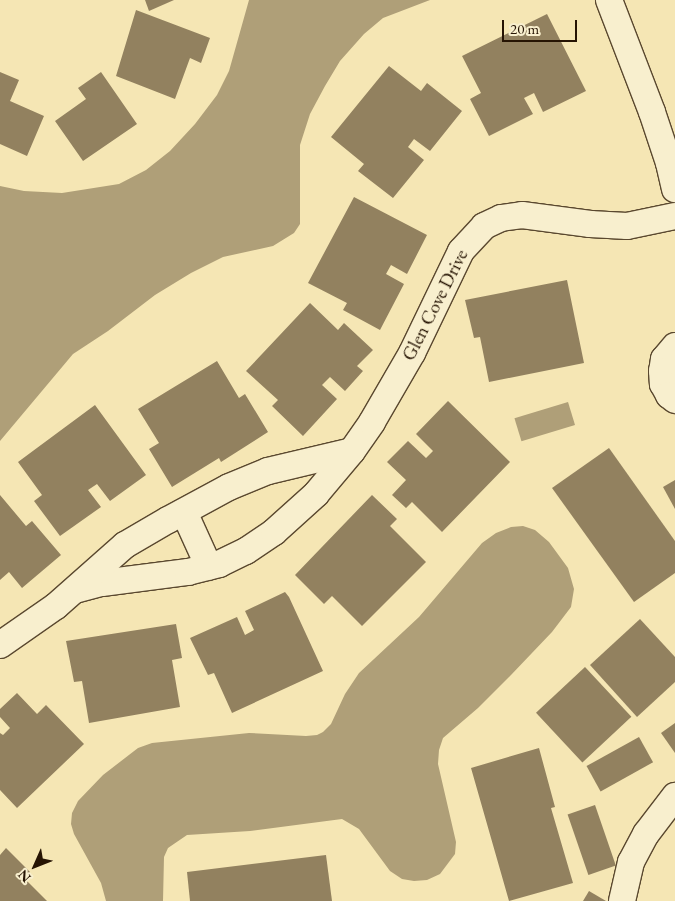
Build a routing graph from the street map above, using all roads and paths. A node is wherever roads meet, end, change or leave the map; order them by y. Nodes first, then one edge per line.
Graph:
1 (609, 0) edge
2 (675, 189) edge
3 (675, 216) edge
4 (675, 346) edge
5 (675, 400) edge
6 (352, 451) junction
7 (184, 512) junction
8 (209, 566) junction
9 (75, 590) junction
10 (0, 645) edge
11 (675, 796) edge
12 (622, 901) edge

1 - 2 street
3 - 6 street, Glen Cove Drive
4 - 5 street
6 - 7 street, Glen Cove Drive
6 - 8 street, Glen Cove Drive
7 - 8 street
7 - 9 street, Glen Cove Drive
8 - 9 street, Glen Cove Drive
9 - 10 street, Glen Cove Drive
11 - 12 street

